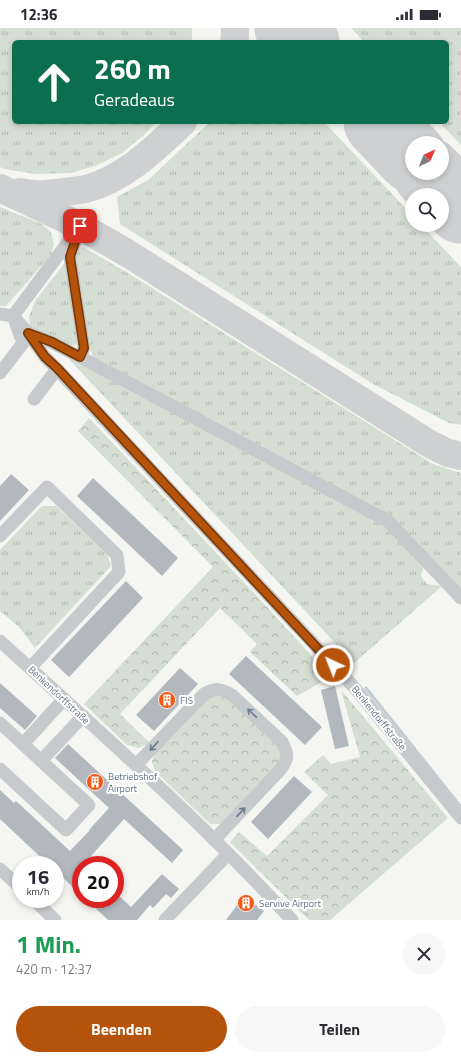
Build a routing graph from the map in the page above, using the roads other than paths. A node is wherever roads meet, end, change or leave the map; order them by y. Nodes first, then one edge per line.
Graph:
1 (0, 314) edge
2 (13, 316) junction
3 (28, 333) junction
4 (80, 357) junction
5 (57, 368) junction
6 (0, 373) edge
7 (34, 399) dead end
8 (0, 536) edge
9 (461, 598) edge
10 (0, 641) edge
11 (30, 668) junction
12 (64, 699) junction
13 (83, 716) junction
14 (0, 723) edge
15 (23, 744) junction
16 (41, 761) junction
17 (136, 765) junction
18 (0, 769) edge
19 (461, 818) edge
20 (214, 840) junction
21 (228, 854) junction
22 (0, 869) edge
23 (12, 880) edge
24 (42, 908) edge
25 (55, 920) edge
26 (165, 920) edge
27 (292, 920) edge

1 - 2 street
2 - 3 street, Benkendorffstraße
2 - 4 street
2 - 6 street
3 - 4 street
3 - 5 street, Benkendorffstraße
4 - 9 street
5 - 7 street
5 - 19 street, Benkendorffstraße
8 - 11 street
10 - 11 street, Benkendorffstraße
11 - 12 street, Benkendorffstraße
12 - 13 street, Benkendorffstraße
12 - 15 street
13 - 16 street
13 - 17 street, Benkendorffstraße
14 - 15 street
15 - 16 street
16 - 18 street
17 - 20 street, Benkendorffstraße
20 -> 17 street
20 - 21 street, Benkendorffstraße
21 - 26 street
21 - 27 street, Benkendorffstraße
22 - 23 street
24 - 25 street

